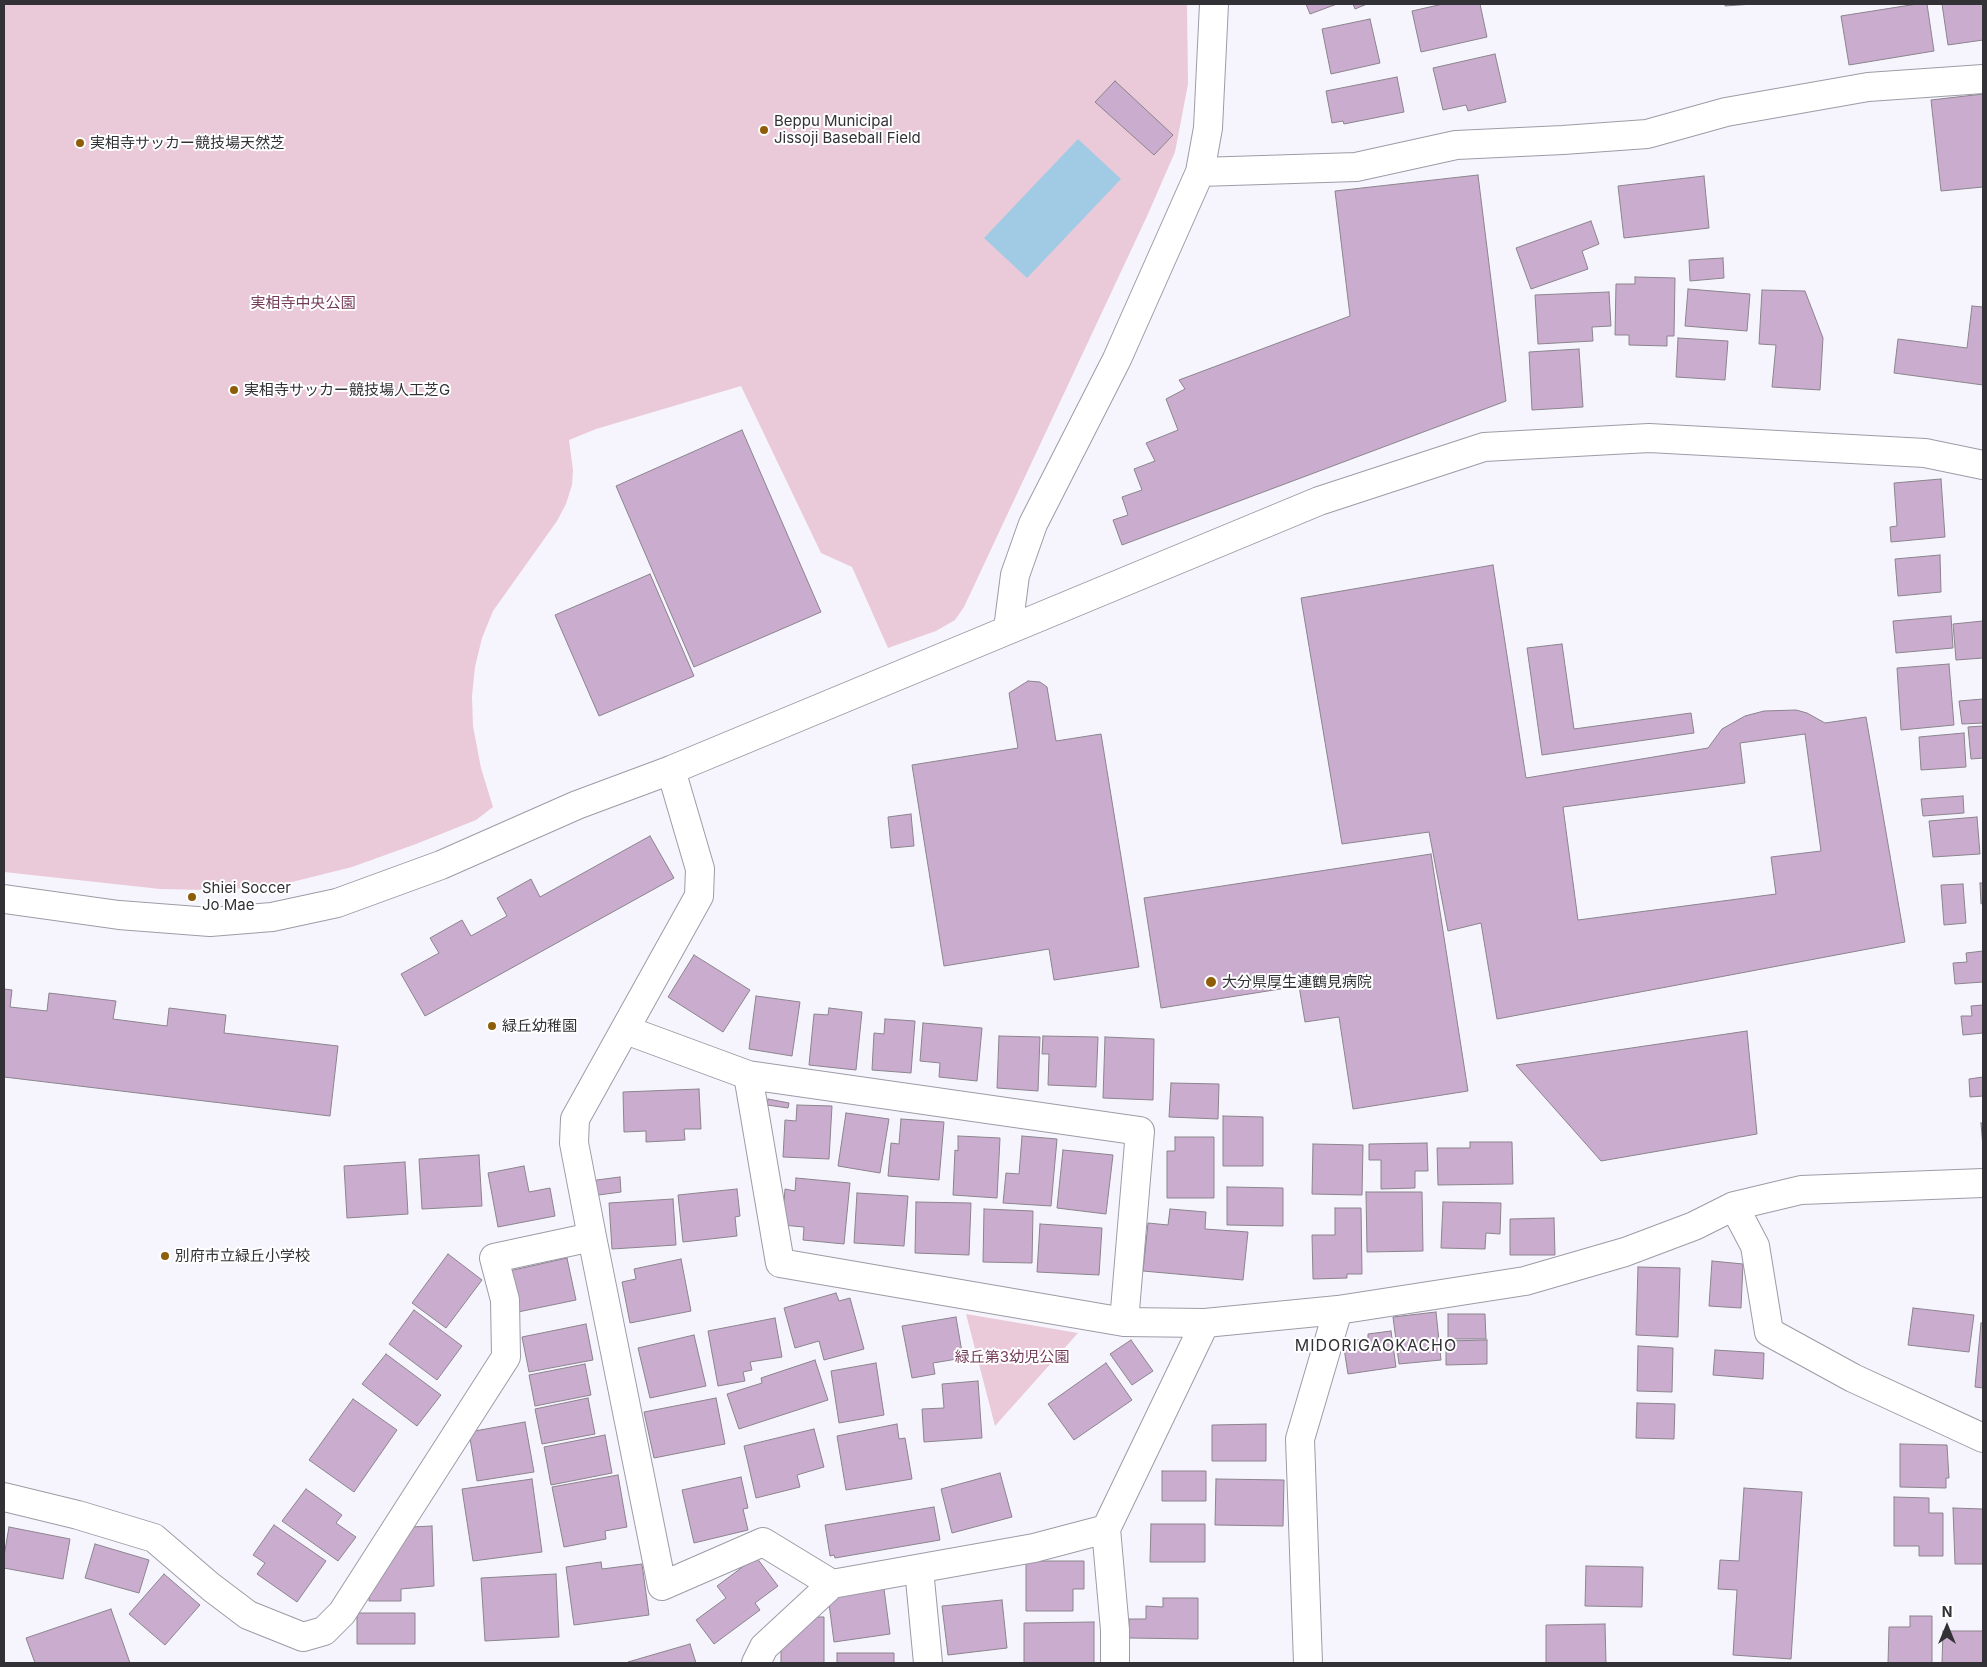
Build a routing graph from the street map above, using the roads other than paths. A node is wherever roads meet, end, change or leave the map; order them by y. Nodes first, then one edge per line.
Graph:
1 (1214, 4) edge
2 (1983, 79) edge
3 (1200, 172) junction
4 (1983, 465) edge
5 (1008, 629) junction
6 (672, 770) junction
7 (4, 899) edge
8 (626, 1030) junction
9 (748, 1075) junction
10 (1983, 1184) edge
11 (1734, 1206) junction
12 (592, 1237) junction
13 (1338, 1310) junction
14 (1124, 1322) junction
15 (1205, 1323) junction
16 (1983, 1438) edge
17 (4, 1497) edge
18 (1106, 1529) junction
19 (919, 1569) junction
20 (832, 1584) junction
21 (756, 1663) edge
22 (928, 1663) edge
23 (1114, 1663) edge
24 (1308, 1663) edge

1 - 3 street
2 - 3 street
3 - 5 street
4 - 5 street
5 - 6 street
6 - 7 street
6 - 8 street
8 - 9 street
8 - 12 street
9 - 14 street
9 - 14 street
10 - 11 street
11 - 13 street
11 - 16 street
12 - 17 street
12 - 20 street
13 - 15 street
13 - 24 street
14 - 15 street
15 - 18 street
18 - 19 street
18 - 23 street
19 - 20 street
19 - 22 street
20 - 21 street

